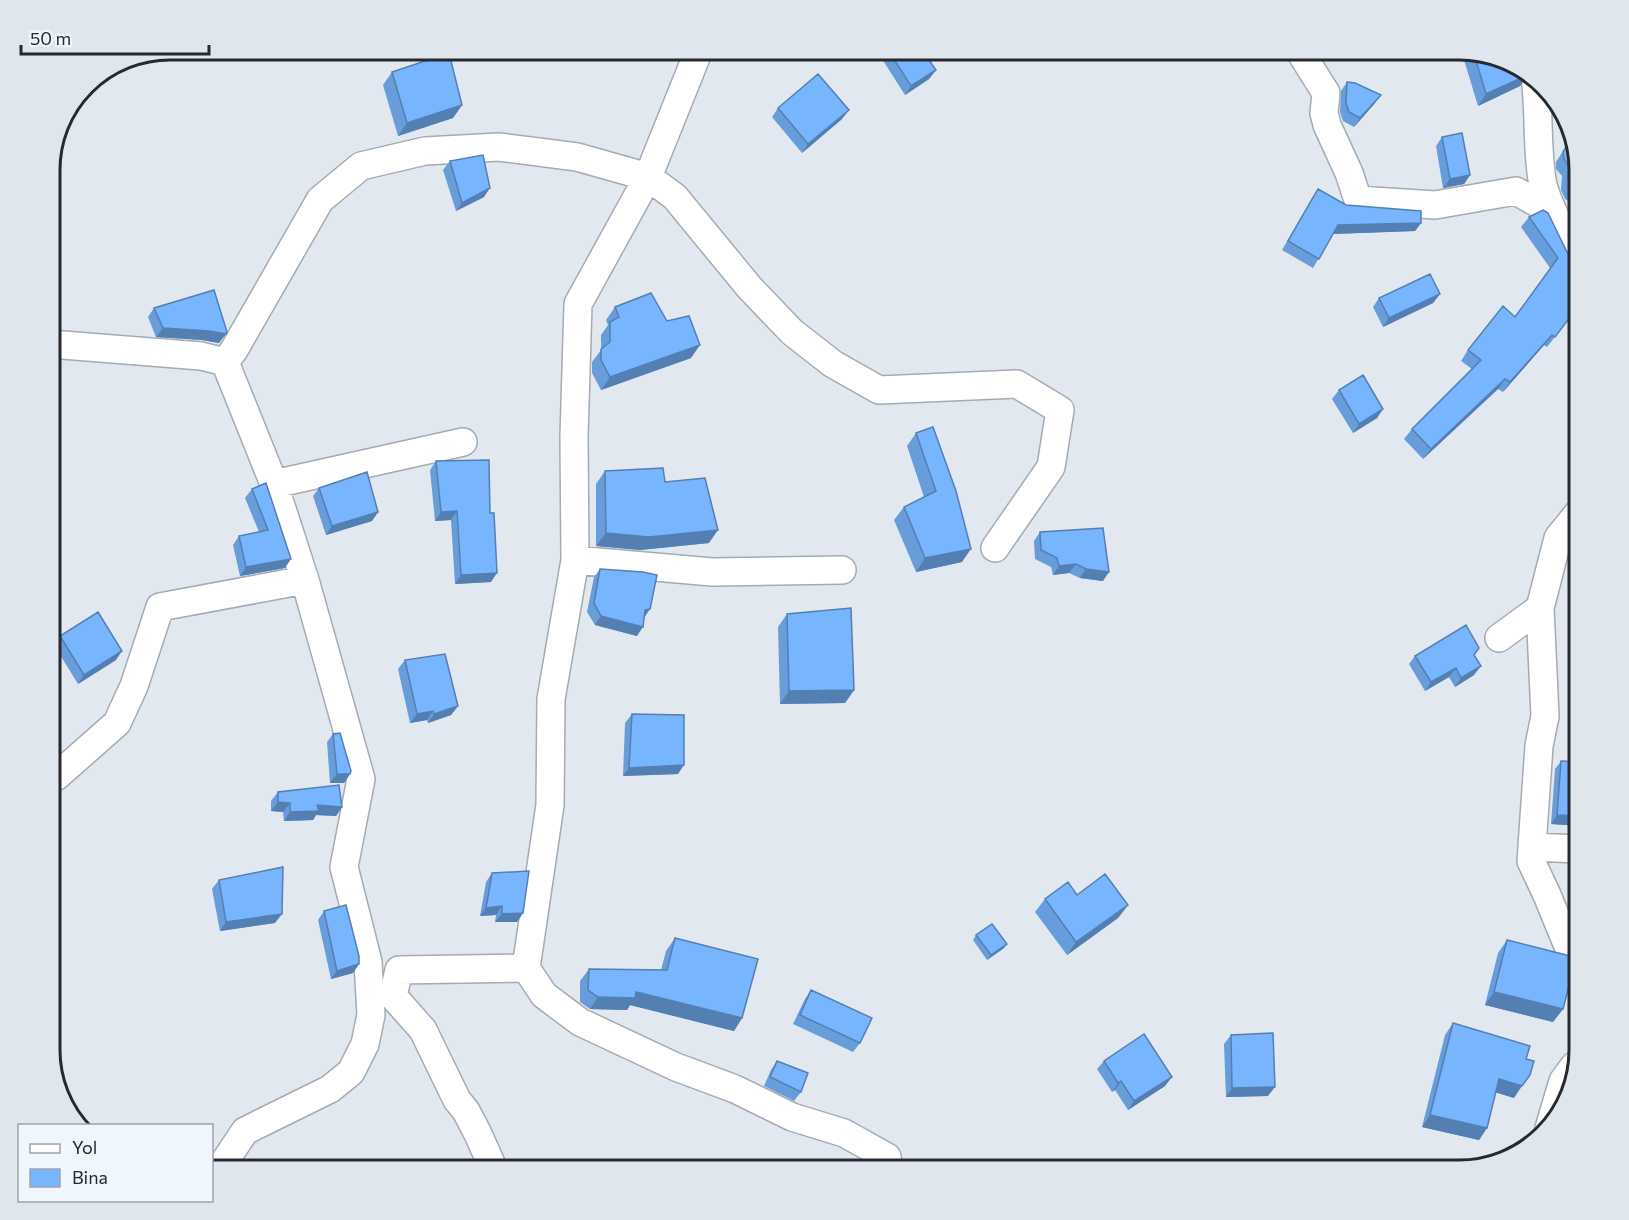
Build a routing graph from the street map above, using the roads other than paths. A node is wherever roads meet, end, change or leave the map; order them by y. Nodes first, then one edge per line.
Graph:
1 (695, 60) edge
2 (1305, 60) edge
3 (1537, 92) edge
4 (648, 177) junction
5 (1553, 212) junction
6 (1569, 249) edge
7 (60, 345) edge
8 (225, 362) junction
9 (464, 442) dead end
10 (274, 484) junction
11 (1569, 525) edge
12 (994, 548) dead end
13 (575, 560) junction
14 (842, 570) dead end
15 (305, 580) junction
16 (1540, 608) junction
17 (1499, 638) dead end
18 (60, 773) edge
19 (1532, 847) junction
20 (1569, 849) edge
21 (1569, 949) edge
22 (526, 968) junction
23 (1565, 1078) edge
24 (1558, 1099) edge
25 (226, 1160) edge
26 (490, 1160) edge
27 (887, 1160) edge

1 - 4 street
2 - 5 street
3 - 5 street
4 - 8 street
4 - 12 street
4 - 13 street
5 - 6 street
7 - 8 street
8 - 10 street
9 - 10 street
10 - 15 street
11 - 16 street
13 - 14 street
13 - 22 street
15 - 18 street
15 - 25 street
16 - 17 street
16 - 19 street
19 - 20 street
19 - 21 street
22 - 26 street
22 - 27 street
23 - 24 street

